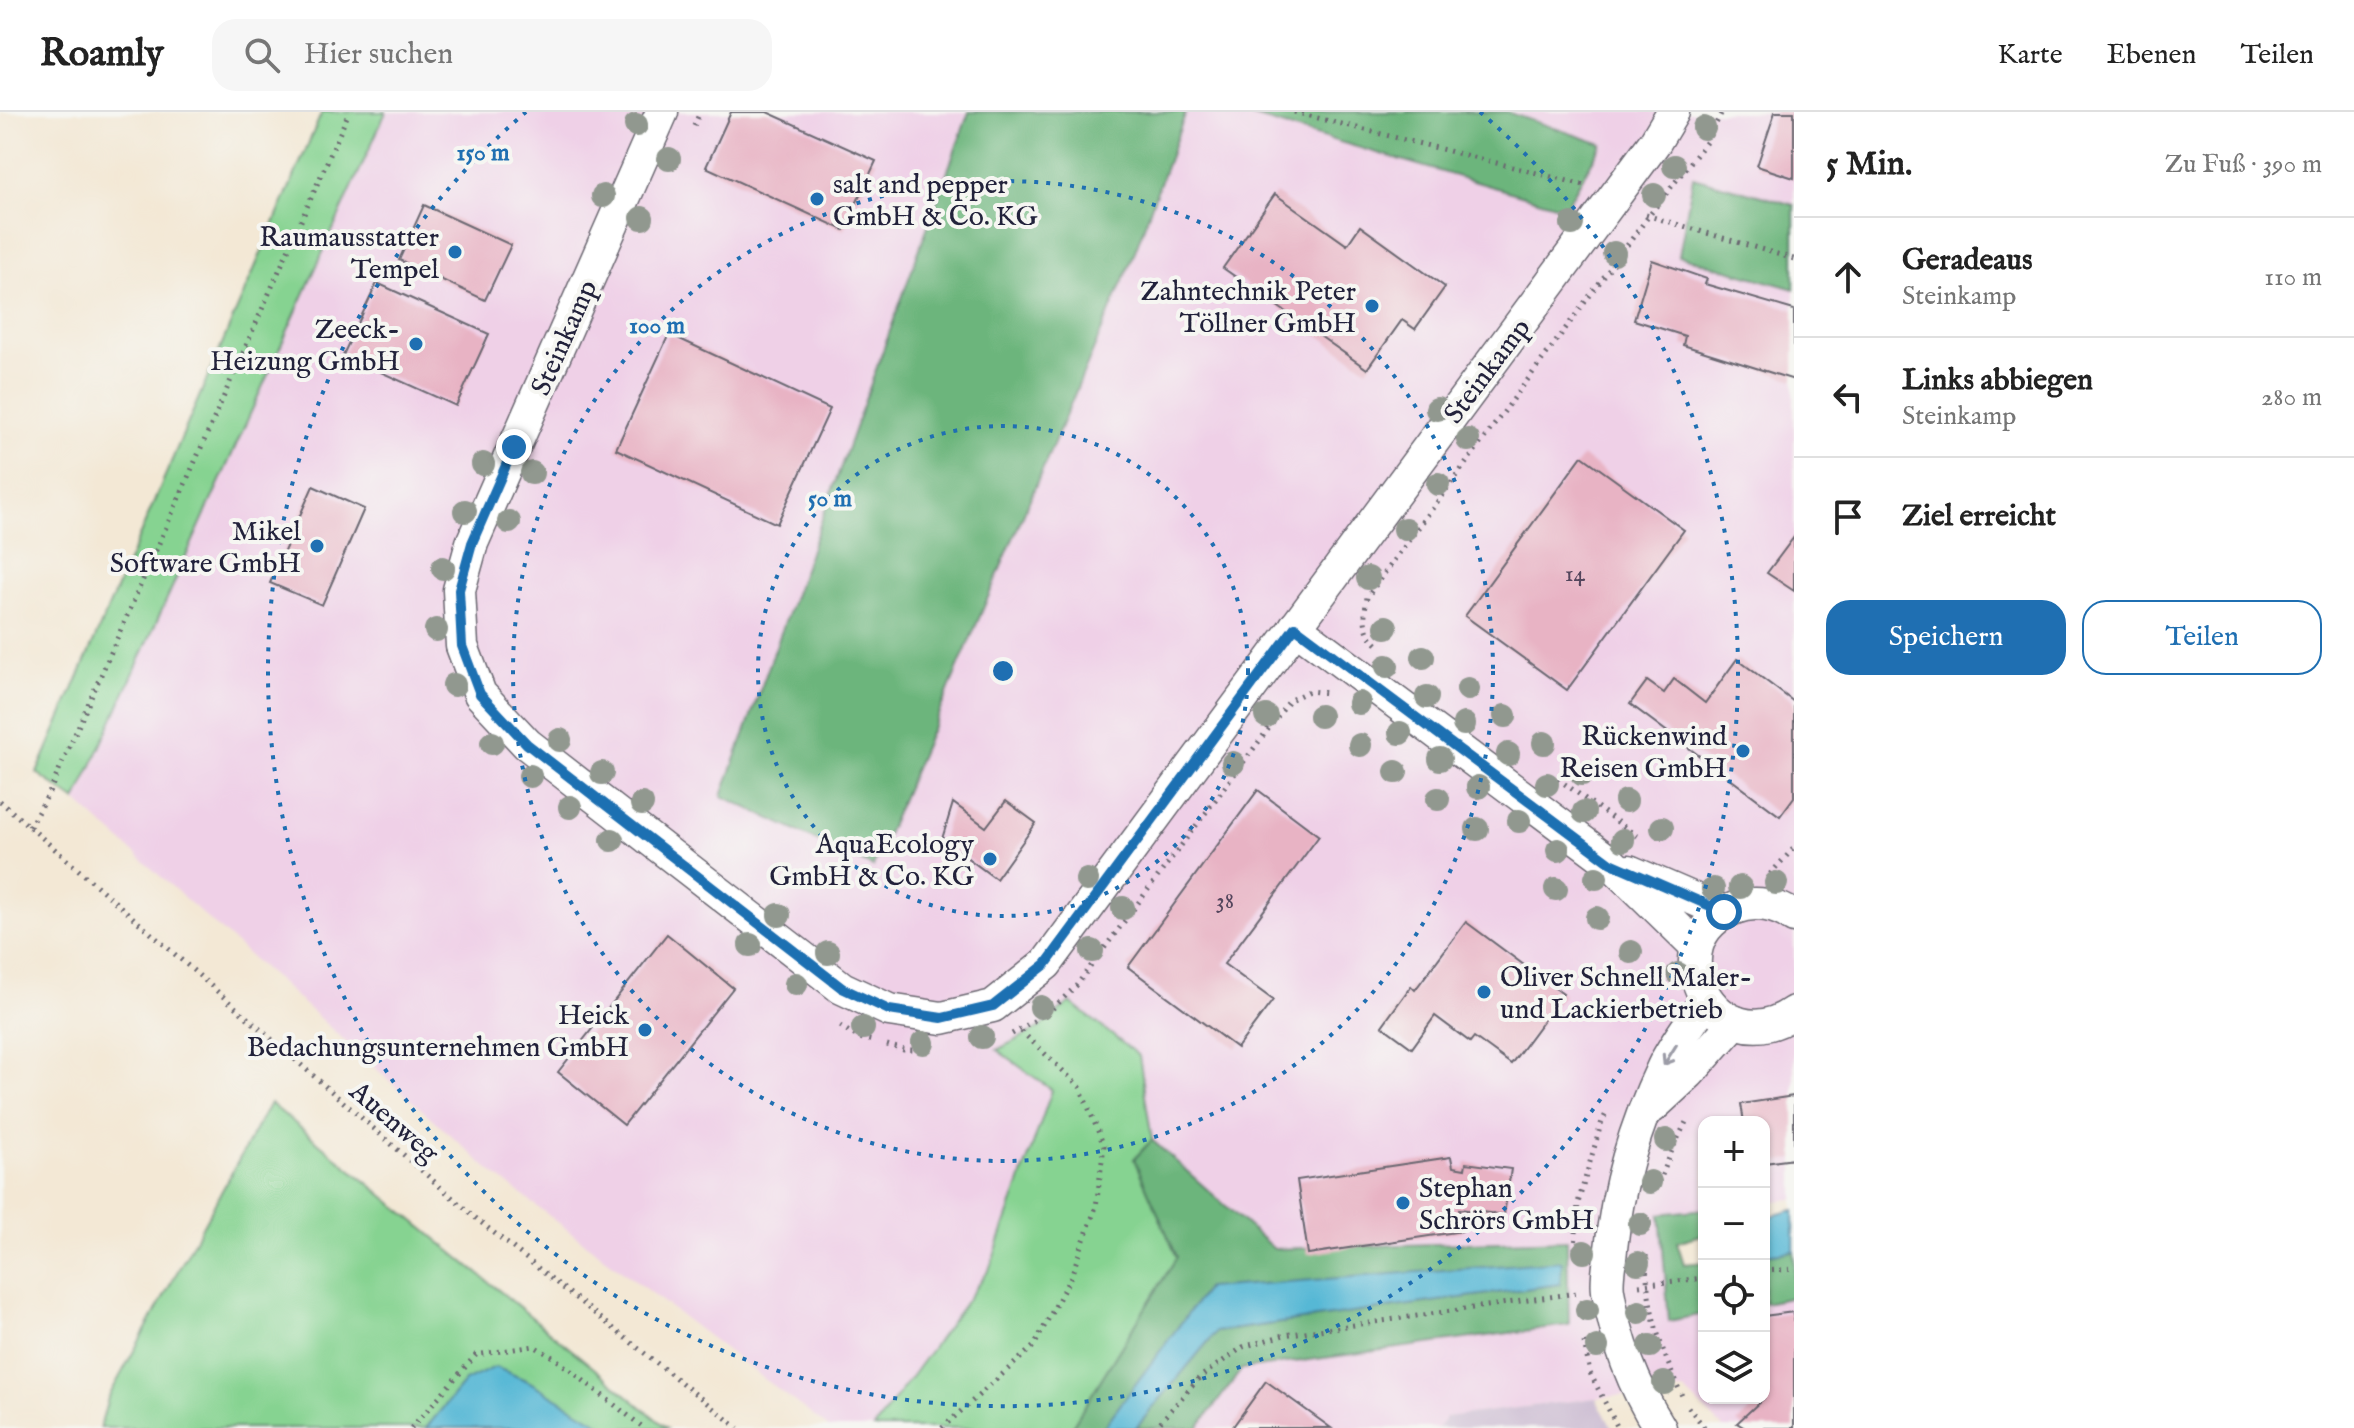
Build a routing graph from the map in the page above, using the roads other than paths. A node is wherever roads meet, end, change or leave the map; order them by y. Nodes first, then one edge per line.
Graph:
1 (662, 112) edge
2 (1673, 112) edge
3 (1295, 627) junction
4 (1611, 863) junction
5 (1788, 904) edge
6 (1724, 912) junction
7 (1696, 946) junction
8 (1706, 1000) junction
9 (1794, 1012) edge
10 (1735, 1022) junction
11 (1643, 1115) junction
12 (1660, 1428) edge

1 - 3 street, Steinkamp
2 - 3 street, Steinkamp
3 - 4 street
4 - 6 street
4 - 7 street
5 - 6 street
6 - 7 street
7 - 8 street
8 - 10 street
8 -> 11 street
9 - 10 street
10 - 11 street
11 - 12 street

